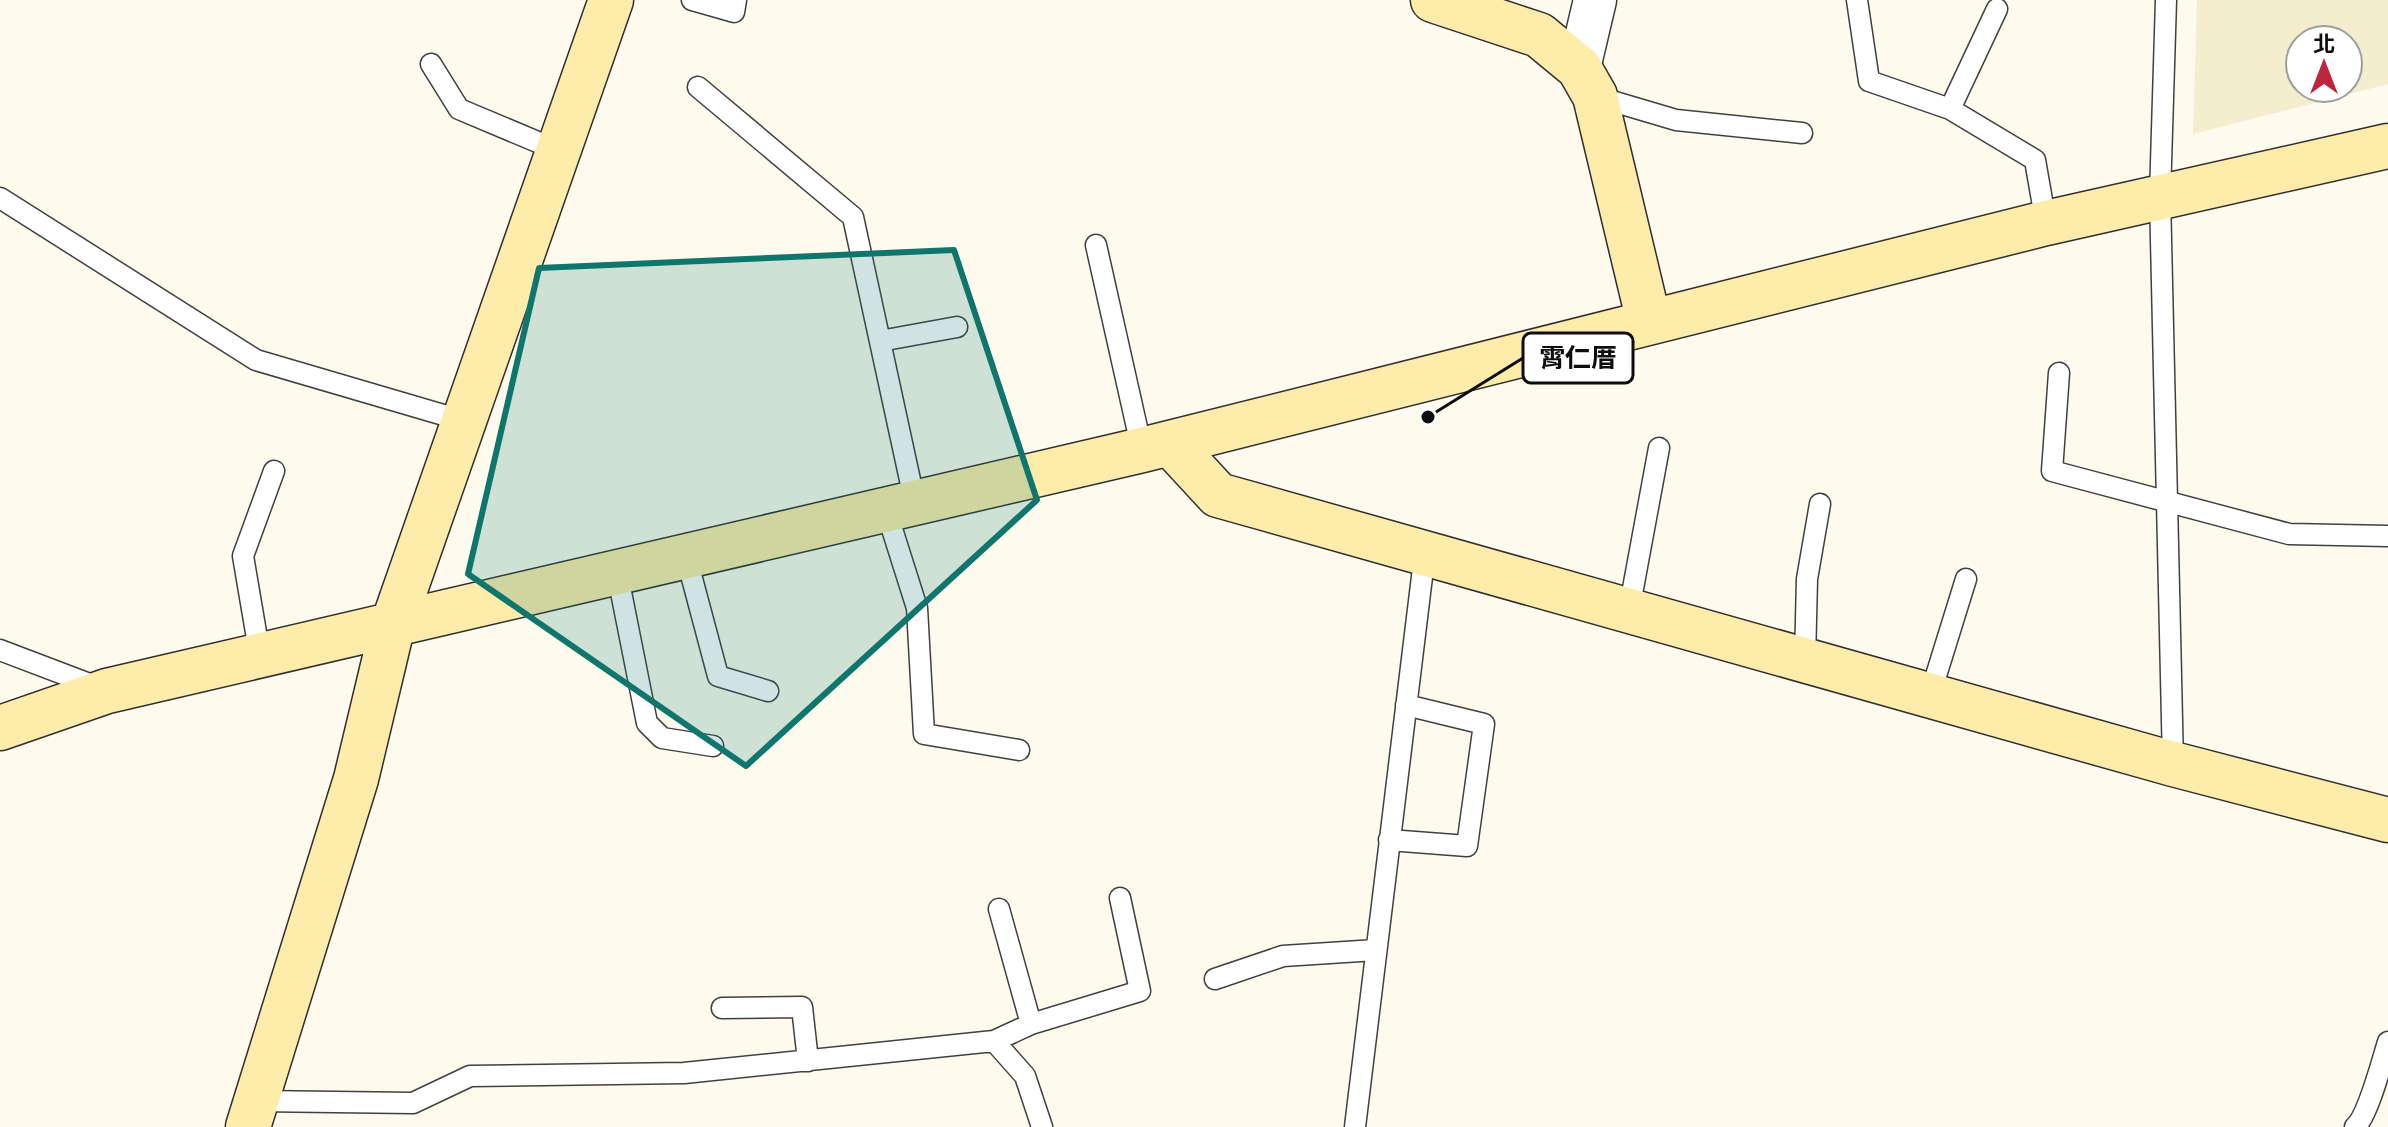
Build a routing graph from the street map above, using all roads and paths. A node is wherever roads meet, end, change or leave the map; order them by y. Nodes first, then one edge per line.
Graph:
1 (611, 0) edge
2 (692, 0) edge
3 (736, 0) edge
4 (1433, 0) edge
5 (1595, 0) edge
6 (1857, 0) edge
7 (2166, 0) edge
8 (1997, 9) dead end
9 (431, 64) dead end
10 (1587, 82) junction
11 (698, 87) dead end
12 (1950, 109) junction
13 (1802, 133) dead end
14 (2388, 146) edge
15 (559, 151) junction
16 (2160, 196) junction
17 (0, 198) edge
18 (2046, 223) junction
19 (1096, 245) dead end
20 (1649, 322) junction
21 (957, 327) dead end
22 (880, 341) junction
23 (2059, 373) dead end
24 (464, 421) junction
25 (1156, 446) junction
26 (1659, 448) dead end
27 (274, 471) dead end
28 (2167, 502) junction
29 (1820, 504) dead end
30 (900, 506) junction
31 (2388, 536) edge
32 (1425, 552) junction
33 (686, 556) junction
34 (617, 572) junction
35 (1966, 579) dead end
36 (1629, 610) junction
37 (393, 624) junction
38 (0, 650) edge
39 (260, 656) junction
40 (1805, 660) junction
41 (107, 691) junction
42 (768, 691) dead end
43 (1930, 695) junction
44 (1406, 705) junction
45 (0, 728) edge
46 (713, 746) dead end
47 (1019, 750) dead end
48 (2173, 764) junction
49 (2388, 820) edge
50 (1389, 840) junction
51 (1120, 898) dead end
52 (999, 909) dead end
53 (1376, 950) junction
54 (1215, 979) dead end
55 (722, 1008) dead end
56 (1031, 1024) junction
57 (994, 1041) junction
58 (2388, 1042) edge
59 (808, 1061) junction
60 (252, 1114) edge
61 (1042, 1127) edge
62 (1355, 1127) edge
63 (2355, 1127) edge

1 - 15 street
2 - 3 lane
4 - 10 street
5 - 10 street
6 - 12 lane
7 - 16 lane
8 - 12 lane
9 - 15 lane
10 - 13 lane
10 - 20 street
11 - 22 lane
12 - 18 lane
14 - 16 street
15 - 24 street
16 - 18 street
16 - 28 lane
17 - 24 lane
18 - 20 street
19 - 25 lane
20 - 25 street
21 - 22 lane
22 - 30 lane
23 - 28 lane
24 - 37 street
25 - 30 street
25 - 32 street
26 - 36 lane
27 - 39 lane
28 - 31 lane
28 - 48 lane
29 - 40 lane
30 - 33 street
30 - 47 lane
32 - 36 street
32 - 44 lane
33 - 34 street
33 - 42 lane
34 - 37 street
34 - 46 lane
35 - 43 lane
36 - 40 street
37 - 39 street
37 - 60 street
38 - 41 lane
39 - 41 street
40 - 43 street
41 - 45 street
43 - 48 street
44 - 50 lane
44 - 50 lane
48 - 49 street
50 - 53 lane
51 - 56 lane
52 - 56 lane
53 - 54 lane
53 - 62 lane
55 - 59 lane
56 - 57 lane
57 - 59 lane
57 - 61 lane
58 - 63 lane
59 - 60 lane

